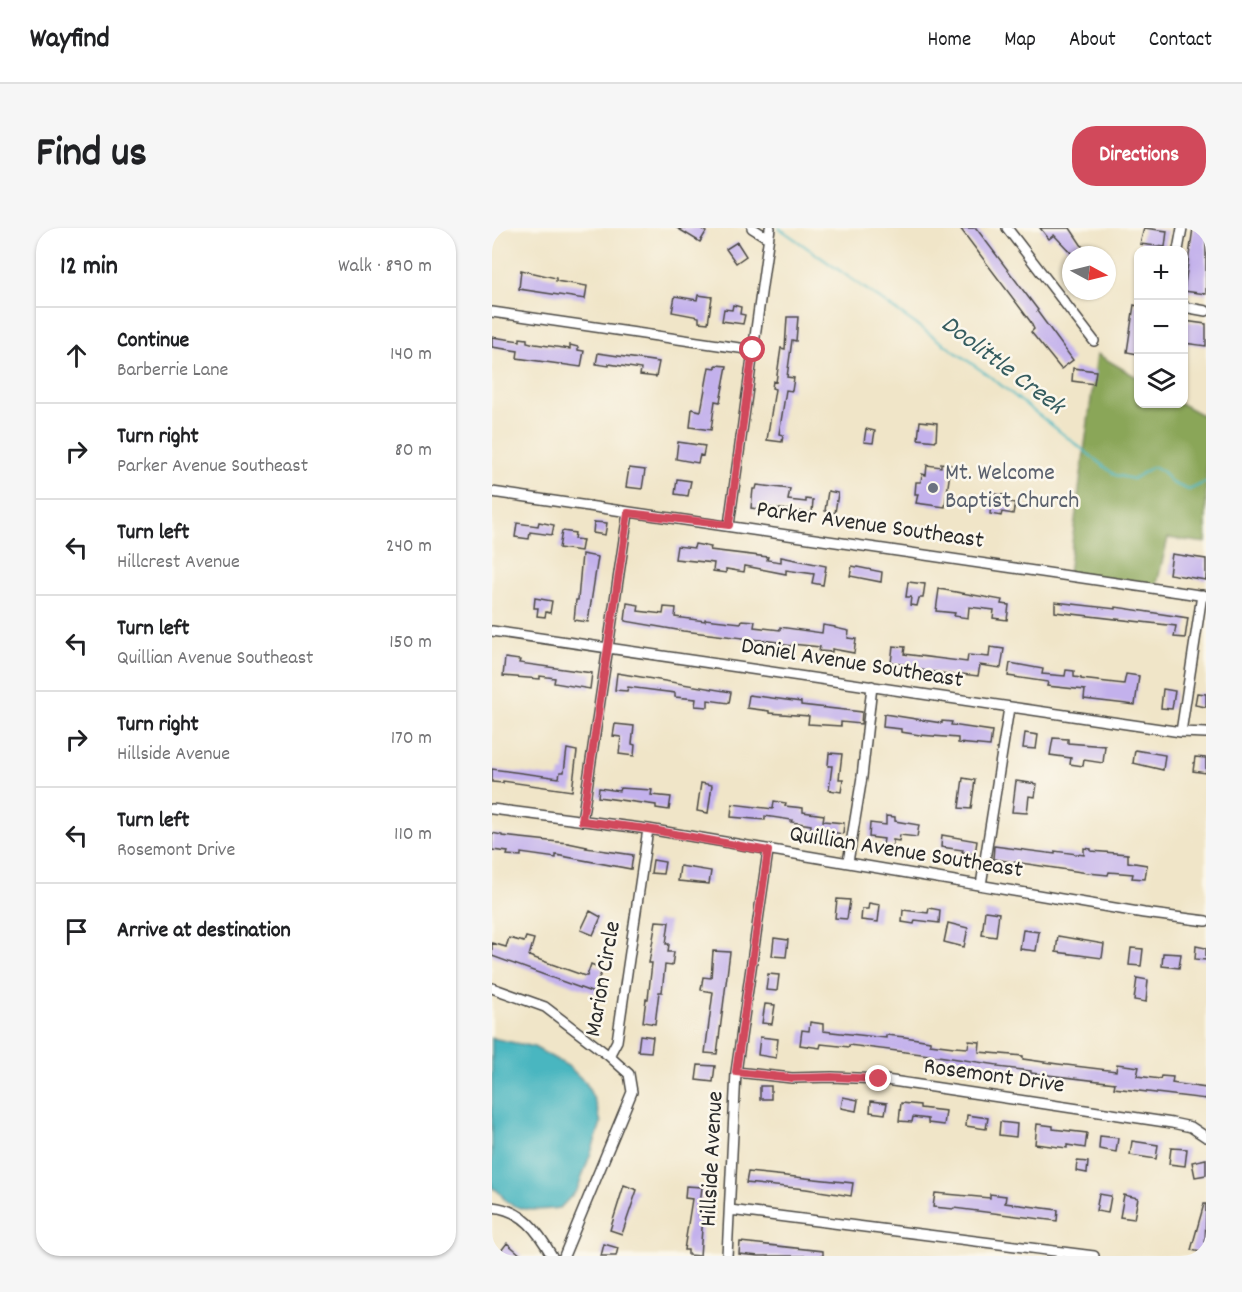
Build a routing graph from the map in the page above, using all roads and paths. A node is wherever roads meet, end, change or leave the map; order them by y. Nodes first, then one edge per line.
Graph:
1 (752, 228) edge
2 (1007, 228) edge
3 (1182, 228) edge
4 (769, 233) edge
5 (1179, 246) edge
6 (1188, 308) edge
7 (1206, 311) edge
8 (492, 312) edge
9 (1094, 342) dead end
10 (753, 350) junction
11 (492, 492) edge
12 (628, 513) junction
13 (729, 525) junction
14 (1204, 595) edge
15 (492, 631) edge
16 (608, 647) junction
17 (872, 686) junction
18 (1009, 708) junction
19 (1181, 732) junction
20 (1206, 733) edge
21 (492, 809) edge
22 (582, 821) junction
23 (648, 829) junction
24 (768, 851) junction
25 (848, 862) junction
26 (981, 885) junction
27 (1206, 921) edge
28 (492, 988) edge
29 (609, 1056) junction
30 (736, 1072) junction
31 (1206, 1137) edge
32 (492, 1208) edge
33 (730, 1210) junction
34 (552, 1256) edge
35 (564, 1256) edge
36 (728, 1256) edge
37 (1094, 1256) edge

1 - 4 street
2 - 9 street
3 - 5 street
4 - 10 street
6 - 7 street
8 - 10 street
10 - 13 street
11 - 12 street, Parker Avenue Southeast
12 - 13 street, Parker Avenue Southeast
12 - 16 street
13 - 14 street, Parker Avenue Southeast
14 - 19 street
15 - 16 street, Daniel Avenue Southeast
16 - 17 street, Daniel Avenue Southeast
16 - 22 street
17 - 18 street, Daniel Avenue Southeast
17 - 25 street
18 - 19 street, Daniel Avenue Southeast
18 - 26 street
19 - 20 street, Daniel Avenue Southeast
21 - 22 street, Quillian Avenue Southeast
22 - 23 street, Quillian Avenue Southeast
23 - 24 street, Quillian Avenue Southeast
23 - 29 street, Marion Circle
24 - 25 street, Quillian Avenue Southeast
24 - 30 street, Hillside Avenue
25 - 26 street, Quillian Avenue Southeast
26 - 27 street, Quillian Avenue Southeast
28 - 29 street
29 - 35 street, Marion Circle
30 - 31 street, Rosemont Drive
30 - 33 street, Hillside Avenue
32 - 34 street
33 - 36 street, Hillside Avenue
33 - 37 street

